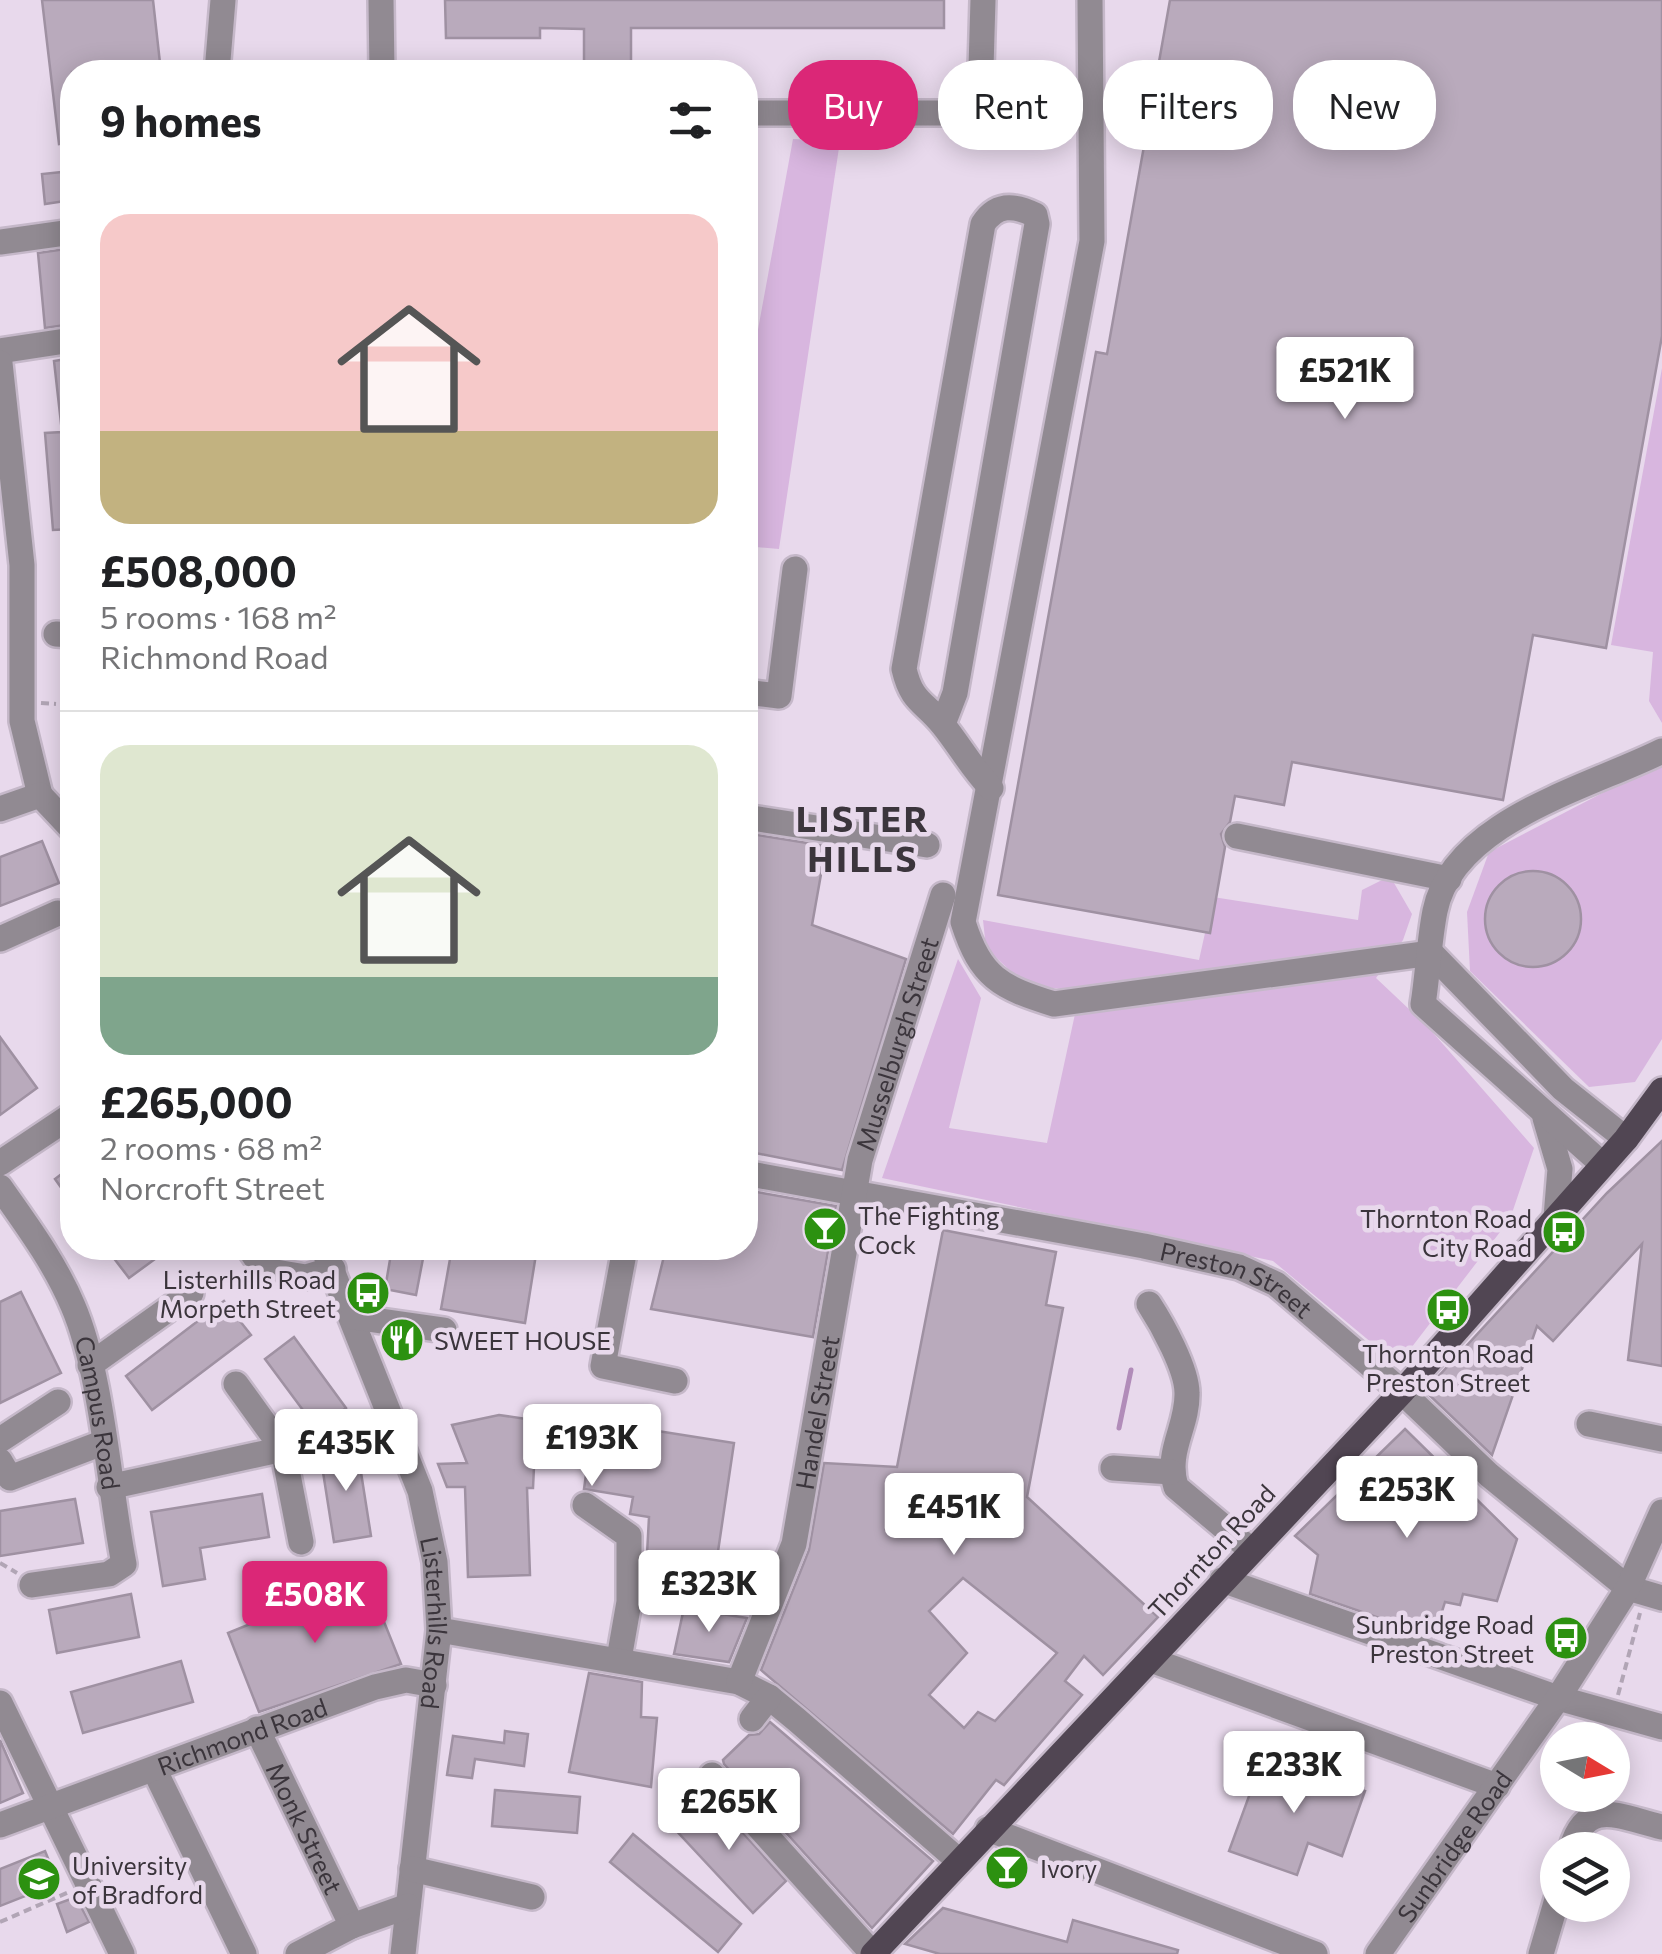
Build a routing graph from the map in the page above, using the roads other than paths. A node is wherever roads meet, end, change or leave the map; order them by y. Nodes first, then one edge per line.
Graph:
1 (223, 0) edge
2 (381, 0) edge
3 (983, 0) edge
4 (1090, 0) edge
5 (218, 60) edge
6 (382, 60) edge
7 (758, 113) edge
8 (60, 234) edge
9 (0, 242) edge
10 (60, 342) edge
11 (0, 352) edge
12 (0, 363) edge
13 (5, 435) edge
14 (9, 496) edge
15 (794, 569) dead end
16 (758, 694) edge
17 (943, 724) junction
18 (1662, 750) edge
19 (991, 788) junction
20 (40, 795) junction
21 (0, 809) edge
22 (60, 816) edge
23 (758, 819) edge
24 (1238, 836) dead end
25 (927, 845) dead end
26 (1449, 879) junction
27 (943, 894) dead end
28 (58, 914) dead end
29 (0, 940) edge
30 (1432, 953) junction
31 (1534, 1061) junction
32 (1511, 1082) junction
33 (1662, 1090) edge
34 (1544, 1113) junction
35 (60, 1123) edge
36 (1626, 1139) junction
37 (0, 1163) edge
38 (1602, 1164) junction
39 (758, 1175) edge
40 (0, 1187) edge
41 (852, 1193) junction
42 (1556, 1217) junction
43 (257, 1260) edge
44 (326, 1260) edge
45 (329, 1260) edge
46 (622, 1260) edge
47 (191, 1293) dead end
48 (1149, 1304) dead end
49 (353, 1317) junction
50 (444, 1330) dead end
51 (90, 1365) junction
52 (675, 1381) dead end
53 (236, 1384) dead end
54 (1402, 1392) junction
55 (58, 1402) dead end
56 (1589, 1424) dead end
57 (1662, 1439) edge
58 (0, 1440) edge
59 (102, 1443) junction
60 (283, 1449) junction
61 (0, 1461) edge
62 (1113, 1468) dead end
63 (1171, 1472) junction
64 (109, 1487) junction
65 (585, 1505) dead end
66 (1662, 1512) edge
67 (302, 1542) dead end
68 (1251, 1550) junction
69 (1222, 1580) junction
70 (32, 1585) dead end
71 (1645, 1593) edge
72 (439, 1630) junction
73 (619, 1659) junction
74 (1151, 1660) junction
75 (739, 1682) junction
76 (434, 1686) junction
77 (769, 1697) junction
78 (1558, 1698) junction
79 (0, 1703) edge
80 (752, 1719) dead end
81 (1662, 1727) edge
82 (258, 1729) junction
83 (154, 1769) junction
84 (712, 1775) dead end
85 (1496, 1786) junction
86 (50, 1806) junction
87 (0, 1825) edge
88 (1662, 1826) edge
89 (988, 1829) junction
90 (1578, 1832) edge
91 (959, 1861) junction
92 (412, 1869) junction
93 (532, 1896) dead end
94 (408, 1906) junction
95 (1550, 1922) edge
96 (352, 1926) junction
97 (1386, 1951) edge
98 (881, 1952) edge
99 (122, 1954) edge
100 (244, 1954) edge
101 (298, 1954) edge
102 (403, 1954) edge
103 (1315, 1954) edge
104 (1541, 1954) edge

1 - 5 street
2 - 6 street
3 - 7 street
4 - 19 street
8 - 9 street
10 - 11 street
12 - 13 street
13 - 14 street
14 - 20 street
15 - 16 street
17 - 17 street
17 - 19 street
18 - 26 street
19 - 30 street
20 - 21 street
20 - 22 street
23 - 25 street
24 - 26 street
26 - 30 street
27 - 41 street, Musselburgh Street
28 - 29 street
30 - 31 street
30 - 32 street
31 - 32 street
31 - 36 street
32 - 34 street
33 - 36 main road, Thornton Road
34 - 38 street
34 - 42 street
35 - 37 street
36 - 38 main road, Thornton Road
38 - 42 main road, Thornton Road
39 - 41 street, Preston Street
40 - 51 street, Campus Road
41 - 54 street, Preston Street
41 - 75 street, Handel Street
42 - 54 main road, Thornton Road
43 - 44 street
45 - 49 street, Listerhills Road
46 - 52 street
47 - 51 street
48 - 63 street
49 - 50 street
49 - 72 street, Listerhills Road
51 - 59 street, Campus Road
53 - 60 street
54 - 68 main road, Thornton Road
54 - 71 street, Preston Street
55 - 58 street
56 - 57 street
59 - 61 street
59 - 64 street, Campus Road
60 - 64 street
60 - 67 street
62 - 63 street
63 - 68 street
64 - 70 street, Campus Road
65 - 73 street
66 - 71 street, Sunbridge Road
68 - 69 main road, Thornton Road
69 - 74 main road, Thornton Road
69 - 78 street
71 - 78 street, Sunbridge Road
72 - 73 street
72 - 76 street, Listerhills Road
73 - 75 street
74 - 85 street
74 - 89 main road, Thornton Road
75 - 77 street
76 - 82 street, Richmond Road
76 - 92 street, Listerhills Road
77 - 80 street
77 - 91 street
78 - 81 street
78 - 85 street, Sunbridge Road
79 - 86 street
82 - 83 street, Richmond Road
82 - 96 street, Monk Street
83 - 86 street, Richmond Road
83 - 100 street
84 - 98 street
85 - 97 street, Sunbridge Road
86 - 87 street, Richmond Road
86 - 99 street
88 - 90 street
89 - 91 main road, Thornton Road
89 - 103 street
91 - 98 main road, Thornton Road
92 - 93 street
92 - 94 street, Listerhills Road
94 - 96 street
94 - 102 street, Listerhills Road
95 - 104 street
96 - 101 street

